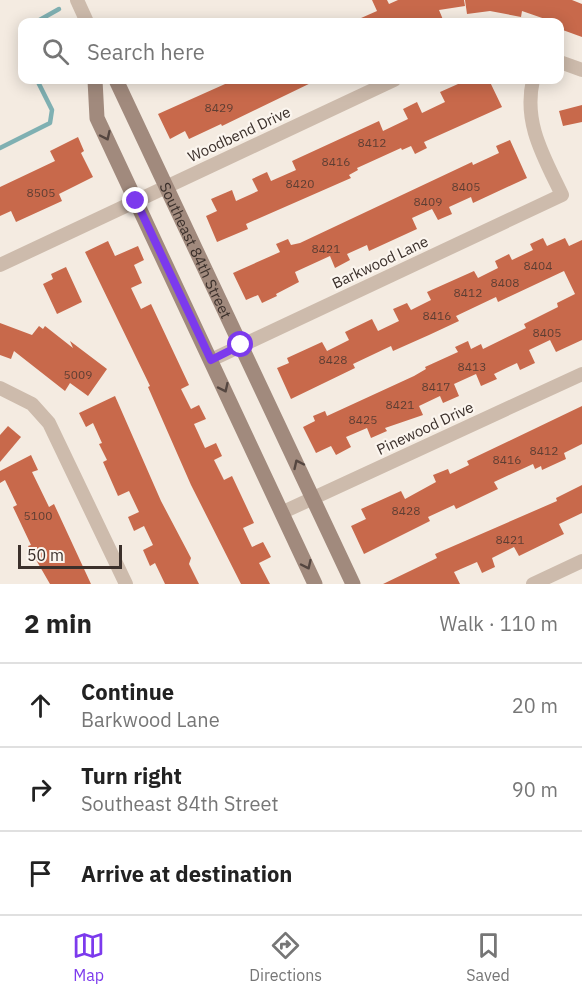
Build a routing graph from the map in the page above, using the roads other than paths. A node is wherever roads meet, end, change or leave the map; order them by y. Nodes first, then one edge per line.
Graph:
1 (77, 0) edge
2 (85, 18) edge
3 (564, 63) edge
4 (582, 70) edge
5 (95, 84) edge
6 (118, 84) edge
7 (385, 84) edge
8 (532, 84) edge
9 (166, 186) junction
10 (136, 201) junction
11 (0, 264) edge
12 (241, 345) junction
13 (211, 360) junction
14 (582, 374) edge
15 (0, 388) edge
16 (313, 498) junction
17 (282, 512) junction
18 (582, 561) edge
19 (126, 584) edge
20 (315, 584) edge
21 (353, 584) edge
22 (533, 584) edge

1 - 2 street
3 - 4 street
5 -> 10 street
6 - 9 street, Southeast 84th Street
7 - 9 street, Woodbend Drive
8 - 12 street, Barkwood Lane
9 - 10 street, Woodbend Drive
9 - 12 street, Southeast 84th Street
10 - 11 street, Woodbend Drive
10 - 13 street
12 - 13 street, Barkwood Lane
16 -> 12 street, Southeast 84th Street
13 -> 17 street
14 - 16 street, Pinewood Drive
15 - 19 street
16 - 17 street, Pinewood Drive
16 - 21 street, Southeast 84th Street
17 -> 20 street
18 - 22 street

